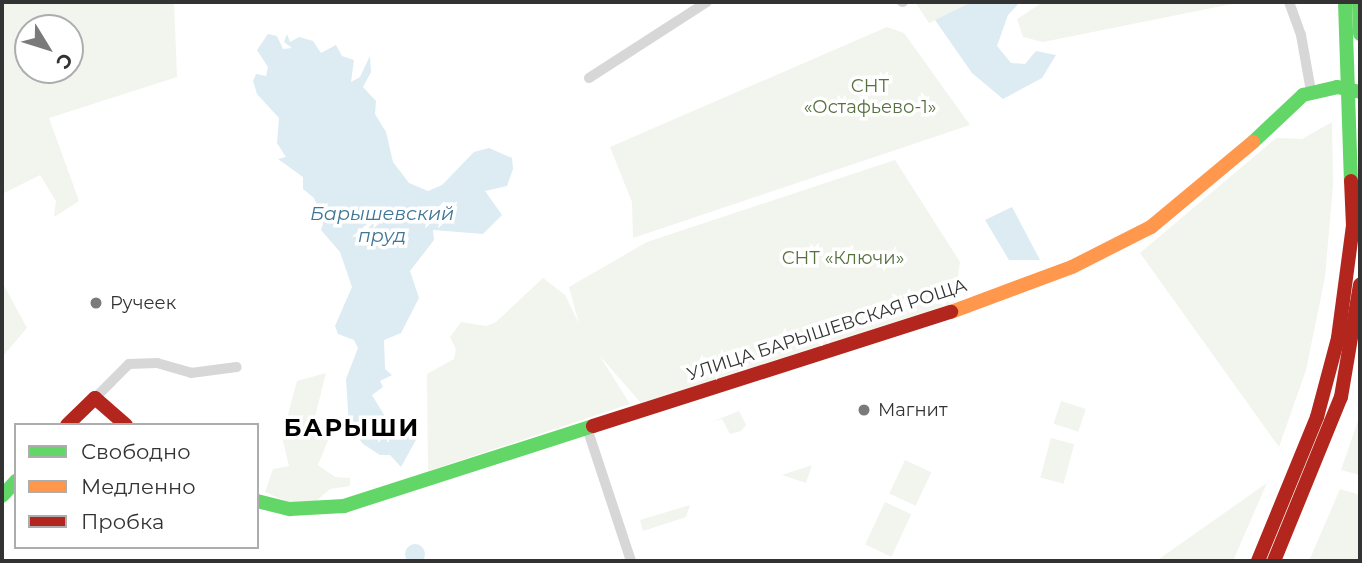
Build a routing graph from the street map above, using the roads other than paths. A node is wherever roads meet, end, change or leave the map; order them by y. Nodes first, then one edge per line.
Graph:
1 (707, 2) edge
2 (1289, 2) edge
3 (1345, 2) edge
4 (1359, 2) edge
5 (1360, 34) edge
6 (589, 78) dead end
7 (1355, 90) edge
8 (1311, 91) junction
9 (1360, 285) edge
10 (237, 367) dead end
11 (95, 398) junction
12 (69, 423) edge
13 (124, 423) edge
14 (587, 428) junction
15 (14, 483) edge
16 (2, 496) edge
17 (259, 501) edge
18 (631, 561) edge
19 (1258, 561) edge
20 (1274, 561) edge

1 - 6 street
2 - 8 street
3 - 7 street
4 - 5 street
7 - 8 street
7 - 19 street
8 - 14 street, УЛИЦА БАРЫШЕВСКАЯ РОЩА
9 - 20 street
10 - 11 street
11 - 12 street
11 - 13 street
14 - 17 street, УЛИЦА БАРЫШЕВСКАЯ РОЩА
14 - 18 street
15 - 16 street

